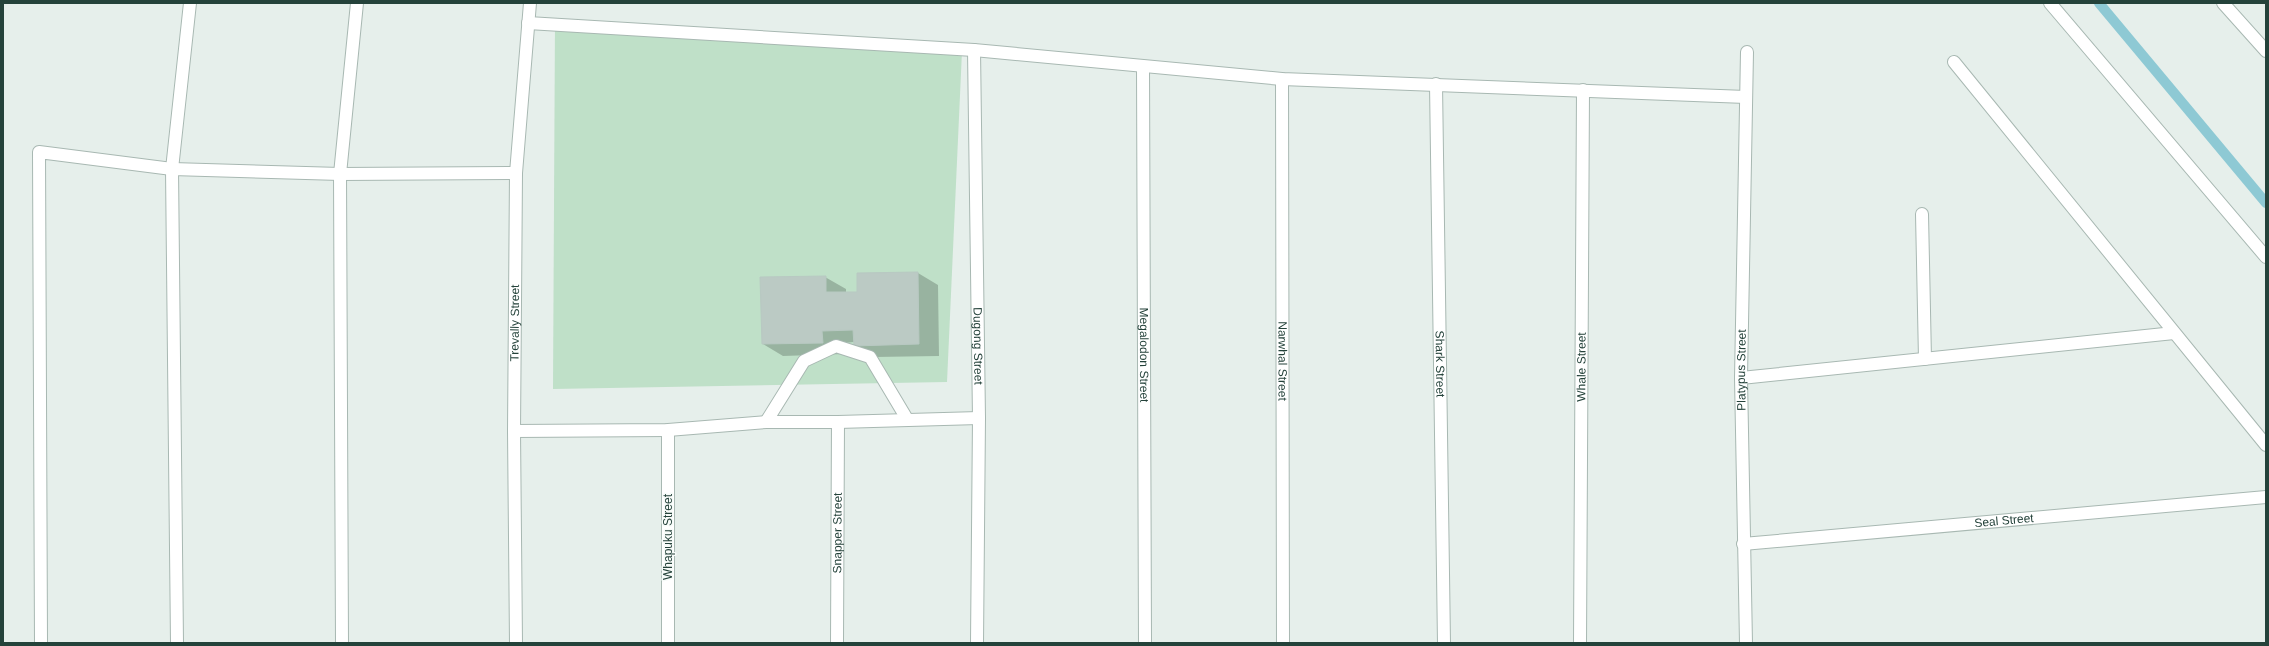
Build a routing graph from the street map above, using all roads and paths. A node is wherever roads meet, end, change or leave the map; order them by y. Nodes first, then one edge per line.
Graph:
1 (190, 3) edge
2 (356, 3) edge
3 (530, 3) edge
4 (2050, 3) edge
5 (2223, 3) edge
6 (528, 23) junction
7 (974, 50) junction
8 (2266, 51) edge
9 (1747, 52) dead end
10 (1954, 62) dead end
11 (1143, 67) junction
12 (1282, 79) junction
13 (1436, 84) junction
14 (1583, 90) junction
15 (1746, 97) junction
16 (172, 169) junction
17 (516, 173) junction
18 (340, 174) junction
19 (1922, 214) dead end
20 (2266, 257) edge
21 (2174, 333) junction
22 (1925, 359) junction
23 (1740, 378) junction
24 (979, 418) junction
25 (907, 419) junction
26 (766, 422) junction
27 (838, 422) junction
28 (668, 430) junction
29 (514, 431) junction
30 (2266, 445) edge
31 (2266, 497) edge
32 (1743, 544) junction
33 (41, 643) edge
34 (177, 643) edge
35 (342, 643) edge
36 (516, 643) edge
37 (668, 643) edge
38 (837, 643) edge
39 (977, 643) edge
40 (1145, 643) edge
41 (1283, 643) edge
42 (1444, 643) edge
43 (1580, 643) edge
44 (1746, 643) edge

1 - 16 street
2 - 18 street
3 - 6 street, Trevally Street
4 - 20 street
5 - 8 street
6 - 7 street
6 - 17 street, Trevally Street
7 - 11 street
7 - 24 street, Dugong Street
9 - 15 street, Platypus Street
10 - 21 street
11 - 12 street
11 - 40 street, Megalodon Street
12 - 13 street
12 - 41 street, Narwhal Street
13 - 14 street
13 - 42 street, Shark Street
14 - 15 street
14 - 43 street, Whale Street
15 - 23 street, Platypus Street
16 - 18 street
16 - 33 street
16 - 34 street
17 - 18 street
17 - 29 street, Trevally Street
18 - 35 street
19 - 22 street
21 - 22 street
21 - 30 street
22 - 23 street
23 - 32 street, Platypus Street
24 - 25 street
24 - 39 street, Dugong Street
25 - 26 street
25 - 27 street
26 - 27 street
26 - 28 street
27 - 38 street, Snapper Street
28 - 29 street
28 - 37 street, Whapuku Street
29 - 36 street, Trevally Street
31 - 32 street, Seal Street
32 - 44 street, Platypus Street

